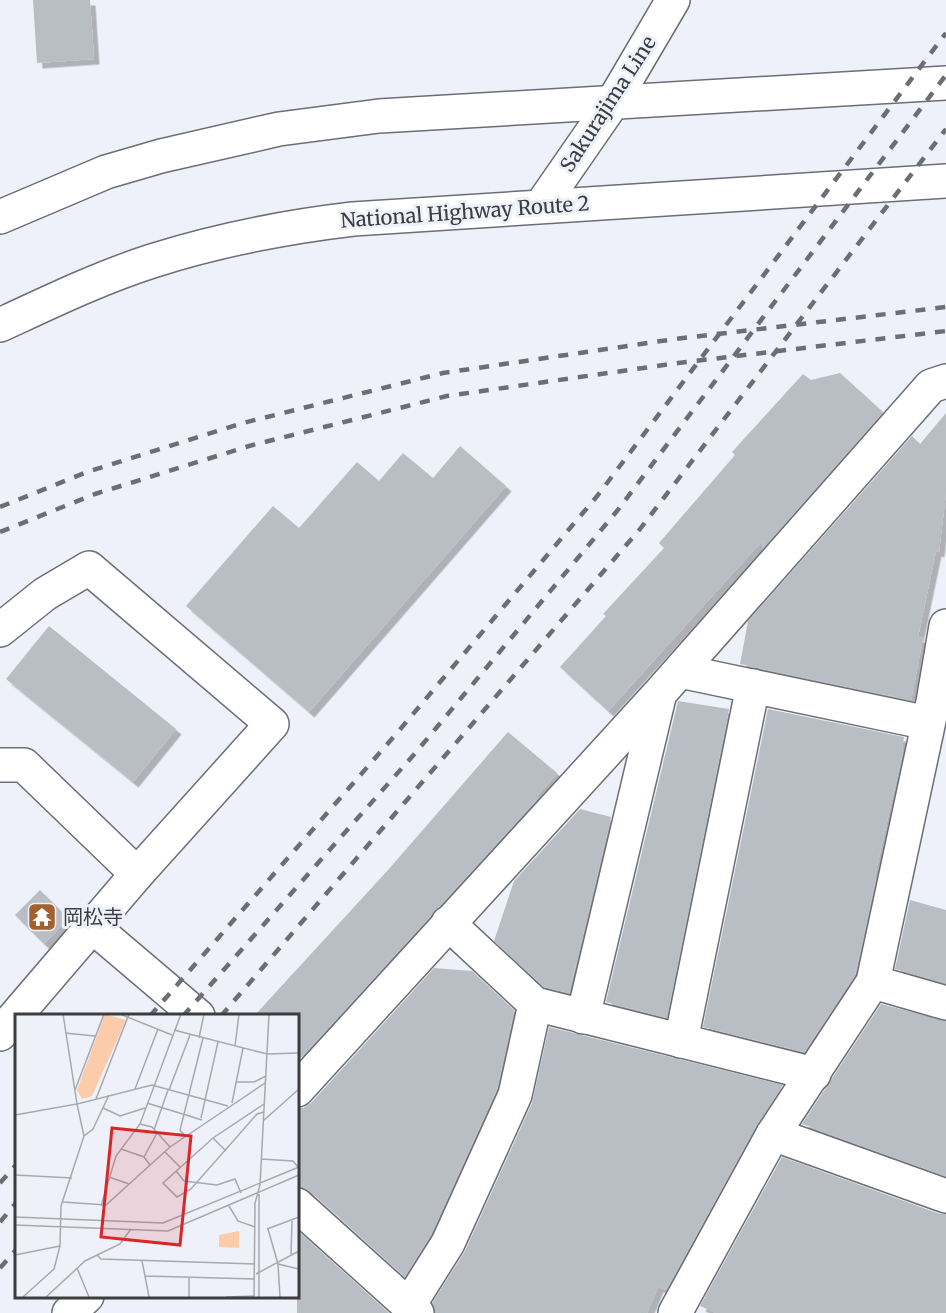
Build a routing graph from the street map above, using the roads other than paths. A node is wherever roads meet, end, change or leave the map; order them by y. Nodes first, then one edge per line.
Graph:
1 (673, 0) edge
2 (946, 83) edge
3 (613, 102) junction
4 (946, 181) edge
5 (541, 206) junction
6 (0, 217) edge
7 (0, 325) edge
8 (946, 381) edge
9 (946, 626) edge
10 (0, 630) edge
11 (670, 682) junction
12 (753, 686) junction
13 (936, 711) edge
14 (0, 765) edge
15 (137, 874) junction
16 (448, 923) junction
17 (92, 927) junction
18 (873, 981) junction
19 (946, 1003) edge
20 (535, 1004) junction
21 (17, 1014) edge
22 (196, 1014) edge
23 (15, 1017) edge
24 (583, 1017) junction
25 (0, 1034) edge
26 (681, 1041) junction
27 (814, 1074) junction
28 (298, 1088) edge
29 (774, 1134) junction
30 (946, 1196) edge
31 (298, 1206) edge
32 (413, 1309) edge
33 (675, 1313) edge

1 - 3 main road, Sakurajima Line
2 - 3 main road
3 - 5 main road, Sakurajima Line
3 - 6 main road
4 - 5 main road, National Highway Route 2
5 - 7 main road, National Highway Route 2
8 - 11 main road
9 - 13 main road
10 - 15 main road
11 - 12 main road
11 - 16 main road
11 - 24 main road
12 - 13 main road
12 - 26 main road
13 - 18 main road
14 - 15 main road
15 - 17 main road
16 - 20 main road
16 - 28 main road
17 - 21 main road
17 - 22 main road
18 - 19 main road
18 - 27 main road
20 - 24 main road
20 - 32 main road
23 - 25 main road
24 - 26 main road
26 - 27 main road
27 - 29 main road
29 - 30 main road
29 - 33 main road
31 - 32 main road

